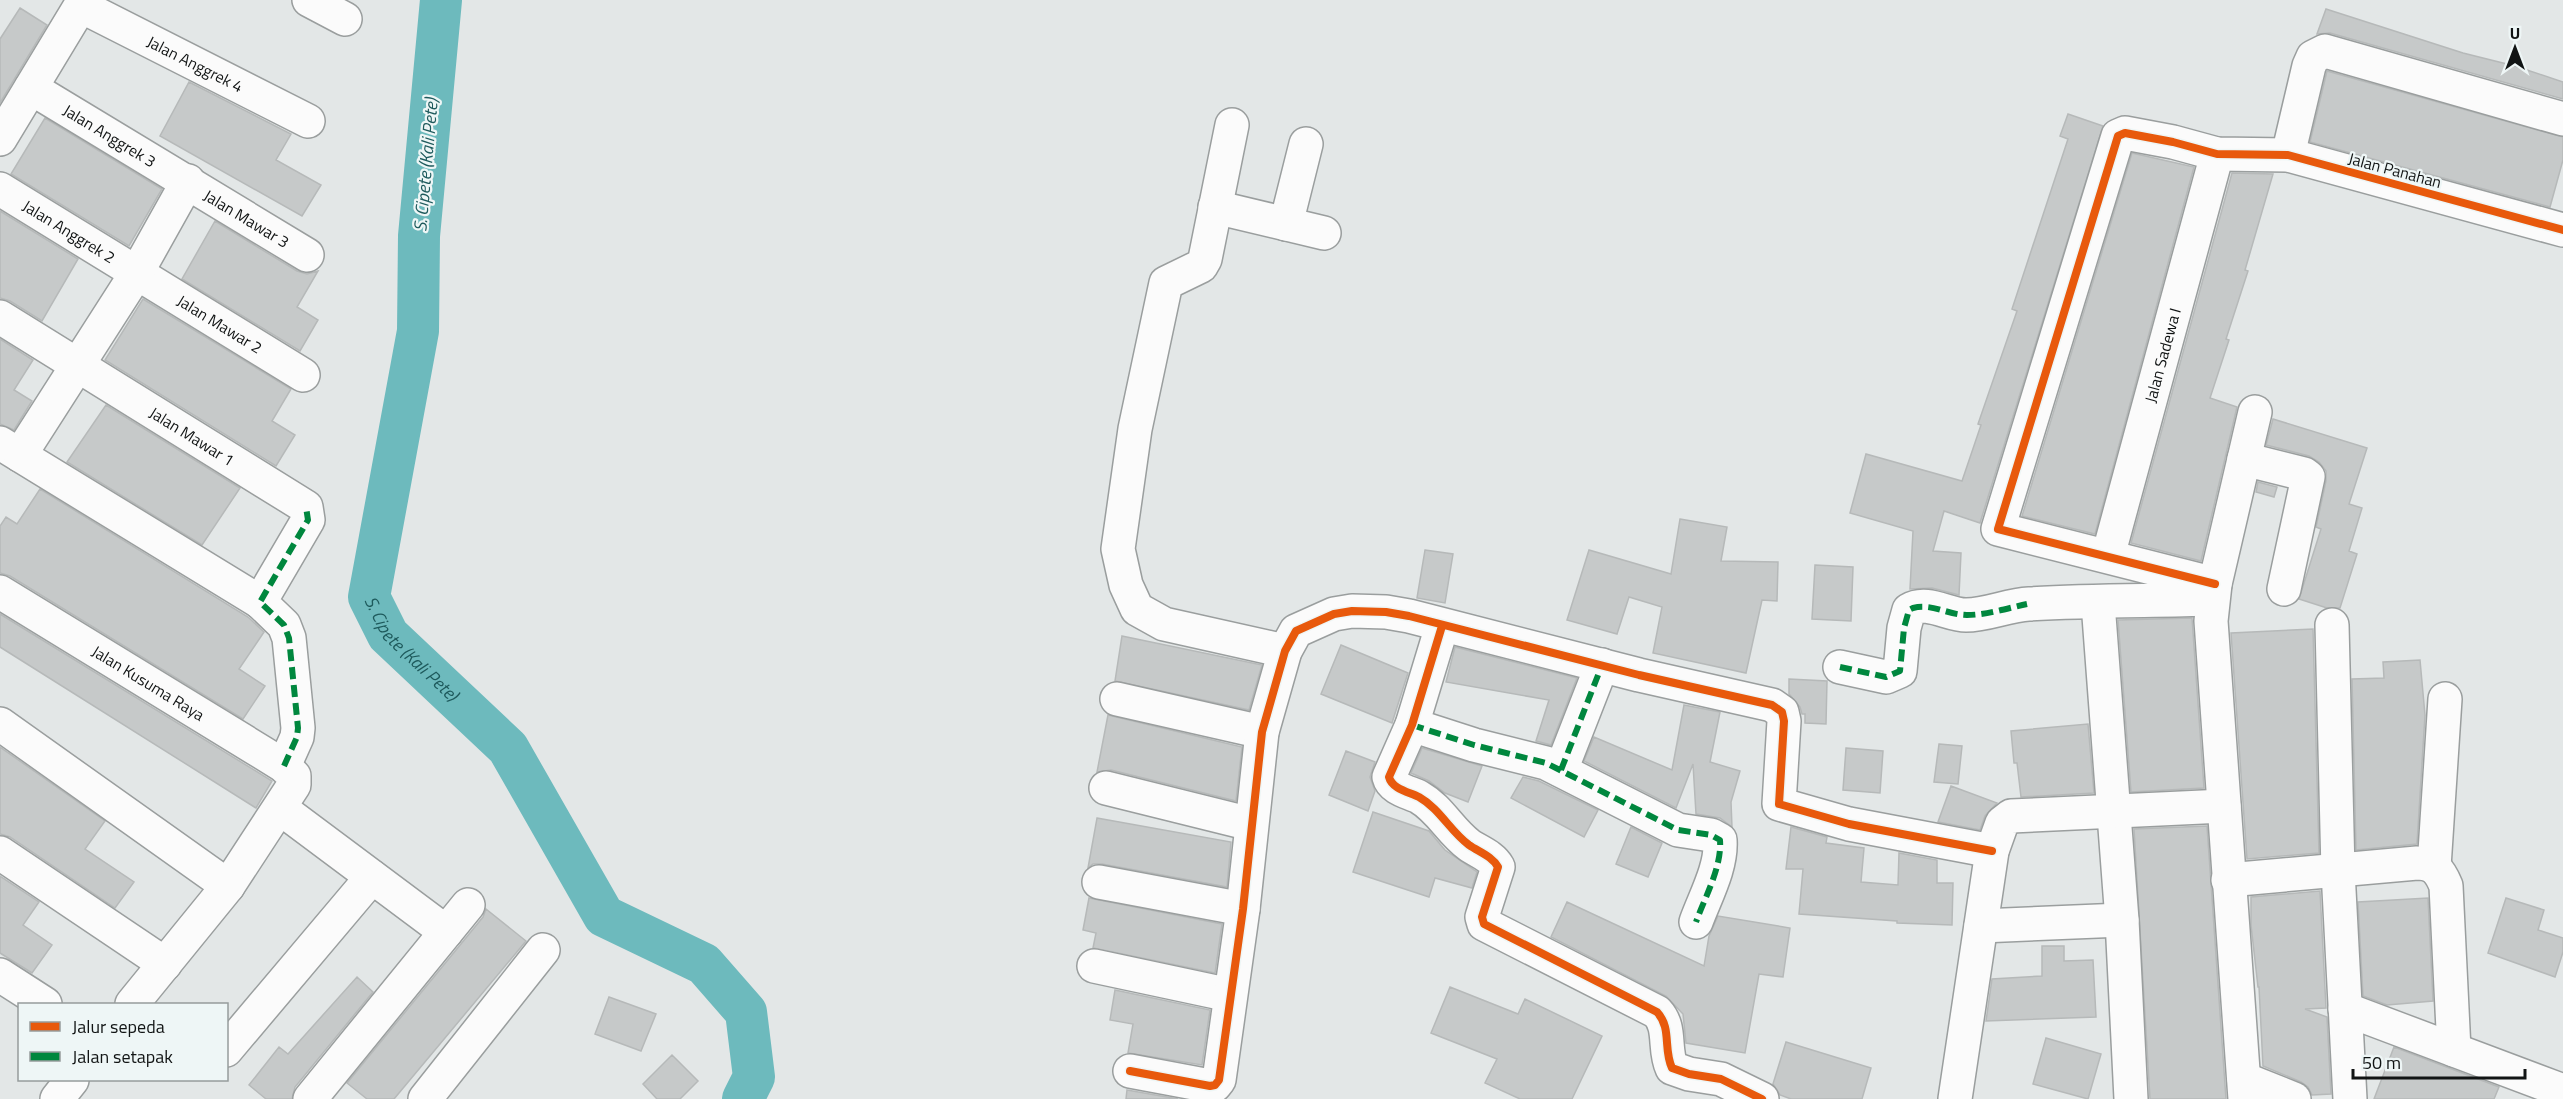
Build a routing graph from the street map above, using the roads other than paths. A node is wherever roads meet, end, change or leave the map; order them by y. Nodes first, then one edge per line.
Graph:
1 (309, 0) edge
2 (82, 3) edge
3 (345, 19) dead end
4 (31, 88) junction
5 (2563, 119) edge
6 (308, 121) dead end
7 (1232, 125) dead end
8 (0, 139) edge
9 (1306, 144) dead end
10 (2217, 154) junction
11 (2288, 155) junction
12 (188, 181) junction
13 (0, 189) edge
14 (1215, 207) junction
15 (1286, 224) junction
16 (2563, 230) edge
17 (1324, 233) dead end
18 (307, 255) dead end
19 (136, 274) junction
20 (0, 317) edge
21 (79, 365) junction
22 (303, 375) dead end
23 (2255, 412) dead end
24 (10, 449) edge
25 (2244, 459) junction
26 (2108, 556) junction
27 (2284, 589) dead end
28 (0, 592) edge
29 (2213, 592) junction
30 (260, 602) junction
31 (2098, 603) junction
32 (2332, 625) dead end
33 (1443, 627) junction
34 (1284, 651) junction
35 (1602, 665) junction
36 (1840, 666) dead end
37 (1117, 699) dead end
38 (2445, 699) dead end
39 (0, 724) edge
40 (1412, 725) junction
41 (1262, 732) junction
42 (1561, 770) junction
43 (289, 771) junction
44 (1106, 788) dead end
45 (2224, 806) junction
46 (280, 808) junction
47 (2113, 813) junction
48 (1251, 824) junction
49 (1992, 851) junction
50 (0, 853) edge
51 (2434, 867) junction
52 (2338, 870) junction
53 (372, 877) junction
54 (2228, 880) junction
55 (1099, 882) dead end
56 (228, 886) junction
57 (468, 905) dead end
58 (1243, 909) junction
59 (2122, 920) junction
60 (1696, 922) dead end
61 (1981, 926) junction
62 (446, 932) junction
63 (543, 950) dead end
64 (165, 964) junction
65 (1094, 966) dead end
66 (0, 975) edge
67 (1230, 995) junction
68 (42, 1003) edge
69 (134, 1003) edge
70 (2345, 1009) junction
71 (228, 1048) edge
72 (2454, 1050) junction
73 (1130, 1071) dead end
74 (71, 1081) edge
75 (2245, 1089) edge
76 (2563, 1091) edge
77 (57, 1099) edge
78 (310, 1099) edge
79 (425, 1099) edge
80 (1762, 1099) edge
81 (1955, 1099) edge
82 (2131, 1099) edge
83 (2294, 1099) edge
84 (2350, 1099) edge

1 - 3 street
2 - 4 street
2 - 6 street, Jalan Anggrek 4
4 - 8 street
4 - 12 street, Jalan Anggrek 3
5 - 11 street
7 - 14 street
9 - 15 street
10 - 11 street, Jalan Panahan
10 - 26 street, Jalan Sadewa I
10 - 26 street, Jalan Panahan
11 - 16 street, Jalan Panahan
12 - 18 street, Jalan Mawar 3
12 - 19 street
13 - 19 street, Jalan Anggrek 2
14 - 15 street
14 - 34 street
15 - 17 street
19 - 21 street
19 - 22 street, Jalan Mawar 2
20 - 21 street, Jalan Mawar 1
21 - 24 street
21 - 30 street, Jalan Mawar 1
23 - 25 street
24 - 30 street
25 - 27 street
25 - 29 street
26 - 29 street
28 - 43 street, Jalan Kusuma Raya
29 - 31 street
29 - 45 street
30 - 43 street
31 - 36 street
31 - 47 street
32 - 52 street
33 - 34 street
33 - 35 street
33 - 40 street
34 - 41 street
35 - 42 street
35 - 49 street
37 - 41 street
38 - 51 street
39 - 56 street
40 - 42 street
40 - 80 street
41 - 48 street
42 - 60 street
43 - 46 street
44 - 48 street
45 - 47 street
45 - 54 street
46 - 53 street
46 - 56 street
47 - 49 street
47 - 59 street
48 - 58 street
49 - 61 street
50 - 64 street
51 - 52 street
51 - 72 street
52 - 54 street
52 - 70 street
53 - 62 street
53 - 71 street
54 - 75 street
55 - 58 street
56 - 64 street
57 - 62 street
58 - 67 street
59 - 61 street
59 - 82 street
61 - 81 street
62 - 78 street
63 - 79 street
64 - 69 street
65 - 67 street
66 - 68 street
67 - 73 street
70 - 72 street
70 - 84 street
72 - 76 street
74 - 77 street
75 - 83 street

